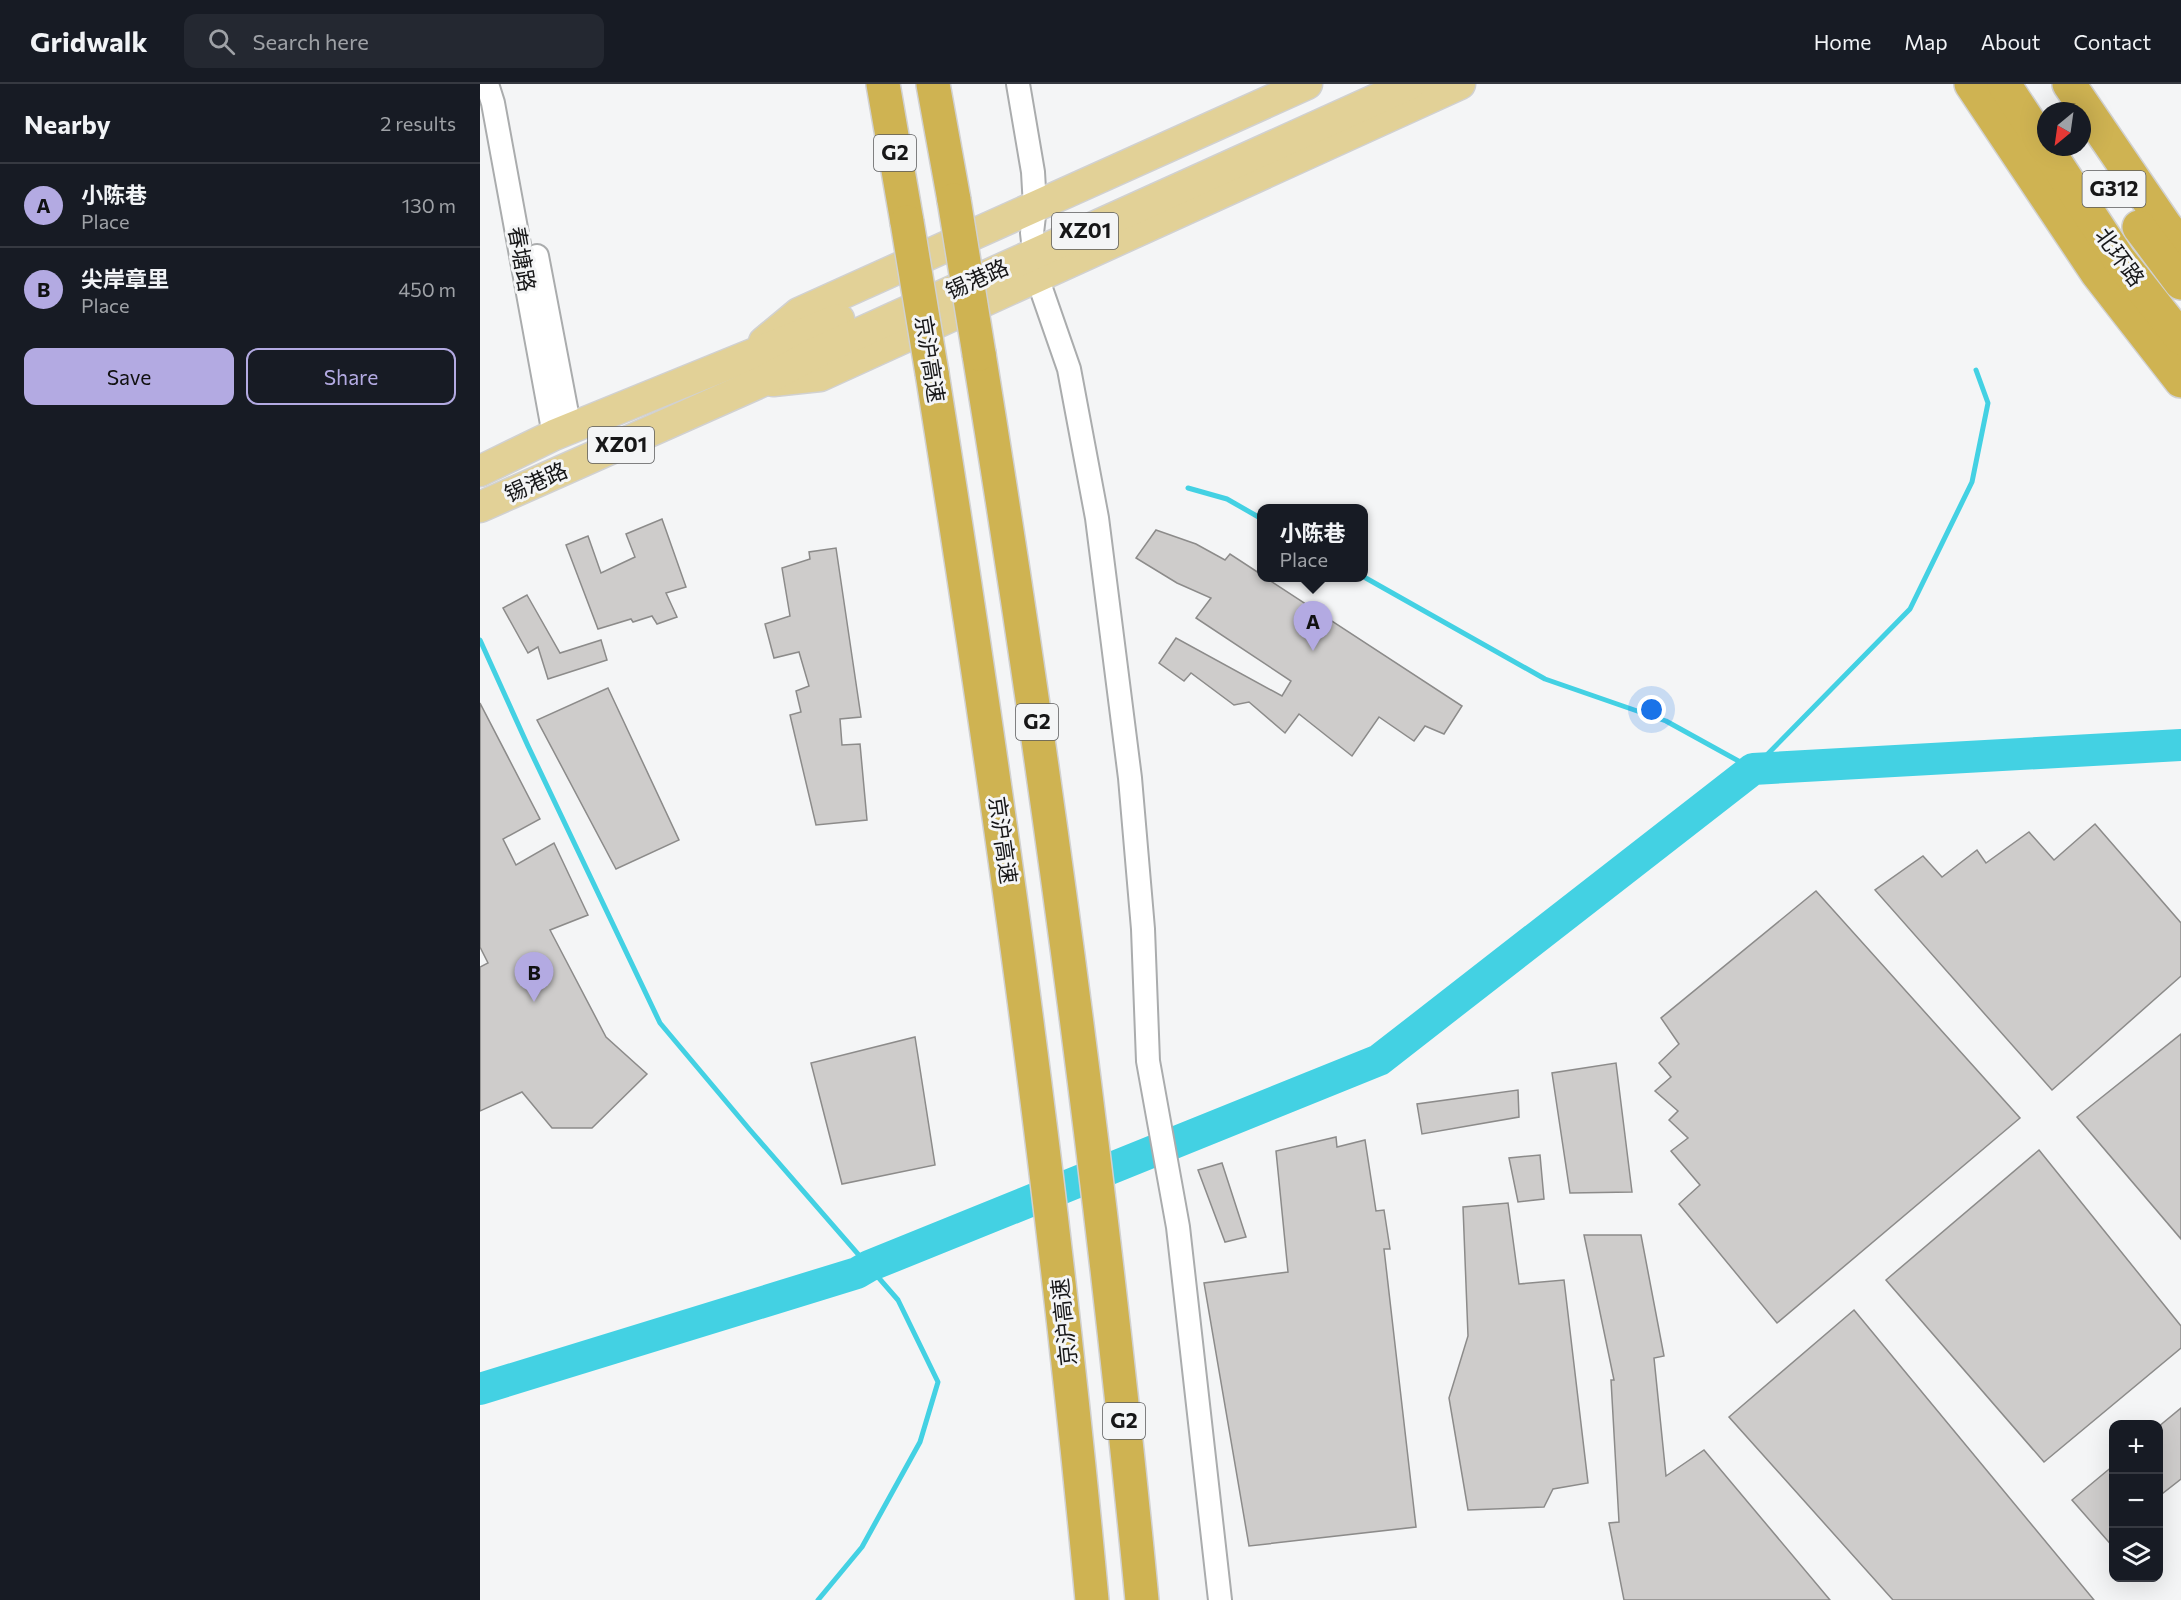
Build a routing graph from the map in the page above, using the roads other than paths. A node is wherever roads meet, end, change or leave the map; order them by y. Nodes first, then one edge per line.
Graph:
1 (487, 84) edge
2 (503, 84) edge
3 (883, 84) edge
4 (933, 84) edge
5 (1018, 84) edge
6 (1307, 84) edge
7 (1361, 84) edge
8 (1410, 84) edge
9 (1460, 84) edge
10 (1971, 84) edge
11 (2004, 84) edge
12 (2044, 84) edge
13 (2069, 84) edge
14 (2056, 102) edge
15 (2091, 155) edge
16 (1035, 242) junction
17 (2181, 246) edge
18 (2181, 283) edge
19 (2181, 338) edge
20 (2181, 381) edge
21 (562, 432) junction
22 (480, 471) edge
23 (480, 507) edge
24 (1092, 1600) edge
25 (1142, 1600) edge
26 (1220, 1600) edge

1 - 21 street, 春塘路
2 - 21 street, 春塘路
3 - 24 highway, 京沪高速 / G2, bridge
4 - 25 highway, G2, bridge
5 - 16 street
6 - 16 main road
7 - 16 main road, XZ01
8 - 16 main road, 锡港路 / XZ01
9 - 16 main road
10 - 20 highway
11 - 19 highway, 北环路 / G312
12 - 14 highway
13 - 17 highway
15 - 18 highway, 北环路 / G312
16 - 21 main road, 锡港路 / XZ01
16 - 23 main road, 锡港路 / XZ01
16 - 26 street
21 - 22 main road, 锡港路 / XZ01

